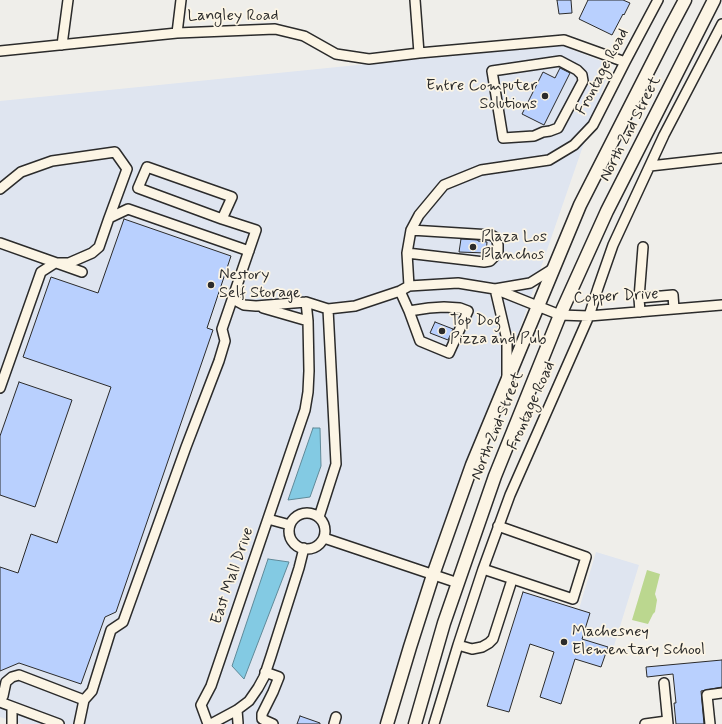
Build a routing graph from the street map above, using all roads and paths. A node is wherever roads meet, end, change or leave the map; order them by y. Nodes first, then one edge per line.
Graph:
1 (68, 0) edge
2 (181, 0) edge
3 (415, 0) edge
4 (658, 0) edge
5 (685, 0) edge
6 (714, 0) edge
7 (722, 24) edge
8 (177, 32) junction
9 (712, 42) junction
10 (62, 45) junction
11 (722, 45) edge
12 (0, 51) edge
13 (419, 53) junction
14 (625, 62) junction
15 (540, 64) joint
16 (722, 158) edge
17 (650, 166) junction
18 (0, 189) edge
19 (108, 218) junction
20 (222, 219) junction
21 (411, 230) junction
22 (0, 243) edge
23 (643, 247) dead end
24 (249, 250) junction
25 (407, 254) junction
26 (55, 263) junction
27 (554, 268) junction
28 (82, 272) dead end
29 (409, 286) junction
30 (495, 289) junction
31 (400, 291) junction
32 (639, 298) junction
33 (233, 299) junction
34 (306, 302) junction
35 (538, 305) junction
36 (722, 305) edge
37 (256, 306) junction
38 (328, 309) junction
39 (674, 309) junction
40 (409, 311) junction
41 (640, 312) junction
42 (560, 315) junction
43 (589, 316) junction
44 (308, 321) junction
45 (507, 380) junction
46 (0, 388) edge
47 (319, 517) junction
48 (268, 519) junction
49 (290, 525) junction
50 (498, 526) junction
51 (324, 538) junction
52 (304, 548) junction
53 (483, 569) junction
54 (433, 575) junction
55 (512, 580) junction
56 (458, 583) junction
57 (458, 646) junction
58 (265, 672) junction
59 (664, 683) dead end
60 (722, 693) edge
61 (84, 700) junction
62 (0, 702) edge
63 (12, 707) junction
64 (236, 710) junction
65 (33, 719) edge
66 (238, 723) dead end
67 (668, 723) edge
68 (12, 724) edge
69 (59, 724) edge
70 (79, 724) edge
71 (208, 724) edge
72 (211, 724) edge
73 (273, 724) edge
74 (387, 724) edge
75 (415, 724) edge
76 (434, 724) edge
77 (645, 724) edge
78 (710, 724) edge

1 - 10 street
2 - 8 street
3 - 13 street
4 - 14 street, Frontage Road
5 - 27 main road, North 2nd Street
6 - 42 main road, North 2nd Street
7 - 9 street, Frontage Road
8 - 10 street, Langley Road
8 - 13 street, Langley Road
9 - 11 street
9 - 17 street, Frontage Road
10 - 12 street, Langley Road
13 - 14 street, Langley Road
14 - 21 street, Frontage Road
15 - 15 street
16 - 17 street
17 - 43 street, Frontage Road
18 - 19 street
19 - 24 street
19 - 26 street
20 - 20 street
20 - 24 street
21 - 25 street, Frontage Road
21 - 25 street
22 - 26 street
23 - 32 street
24 - 33 street
25 - 29 street, Frontage Road
26 - 28 street
26 - 46 street
27 - 30 street
27 - 35 main road, North 2nd Street
29 - 30 street, Copper Drive
29 - 31 street, Copper Drive
30 - 35 street, Copper Drive
30 - 45 street
31 - 38 street, Copper Drive
31 - 40 street
32 - 39 street
32 - 41 street
33 - 37 street
33 - 61 street
34 - 37 street
34 - 38 street
34 - 44 street, East Mall Drive
35 - 42 street, Copper Drive
35 - 45 main road, North 2nd Street
36 - 39 street, Copper Drive
37 - 44 street
38 - 47 street
39 - 41 street, Copper Drive
40 - 40 street
41 - 43 street, Copper Drive
42 - 43 street, Copper Drive
42 - 56 main road, North 2nd Street
43 - 50 street, Frontage Road
44 - 48 street, East Mall Drive
45 - 54 main road, North 2nd Street
47 - 49 street
47 - 51 street
48 - 49 street
48 - 71 street, East Mall Drive
49 - 52 street
50 - 53 street, Frontage Road
50 - 55 street
51 - 52 street
51 - 54 street
52 - 58 street
53 - 55 street
53 - 57 street, Frontage Road
54 - 56 street
54 - 74 main road, North 2nd Street
55 - 57 street
56 - 75 main road, North 2nd Street
57 - 76 street, Frontage Road
58 - 64 street
58 - 73 street
59 - 67 street
60 - 78 street
61 - 62 street
61 - 70 street
62 - 63 street
63 - 65 street
63 - 68 street
64 - 66 street
64 - 72 street
65 - 69 street
67 - 77 street

